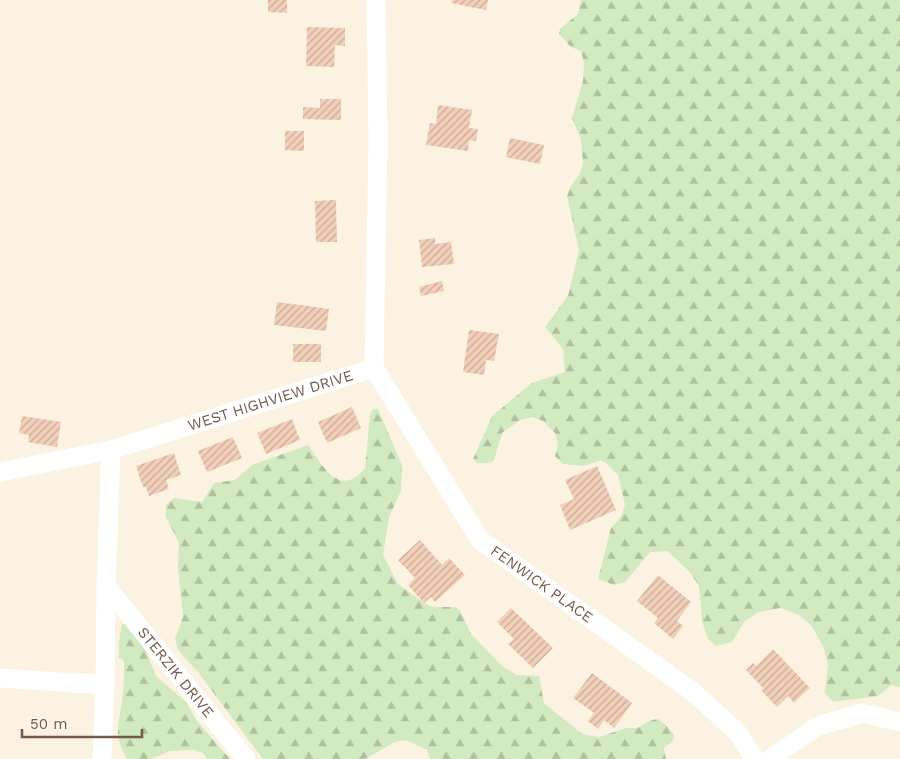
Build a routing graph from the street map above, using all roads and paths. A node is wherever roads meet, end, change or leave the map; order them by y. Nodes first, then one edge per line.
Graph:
1 (376, 0) edge
2 (374, 368) junction
3 (110, 450) junction
4 (0, 472) edge
5 (106, 586) junction
6 (0, 678) edge
7 (105, 685) junction
8 (900, 722) edge
9 (102, 759) edge
10 (246, 759) edge
11 (754, 759) edge
12 (770, 759) edge

1 - 2 street
2 - 3 street, WEST HIGHVIEW DRIVE
2 - 11 street, FENWICK PLACE
3 - 4 street, WEST HIGHVIEW DRIVE
3 - 5 street
5 - 7 street
5 - 10 street, STERZIK DRIVE
6 - 7 street
7 - 9 street
8 - 12 street

